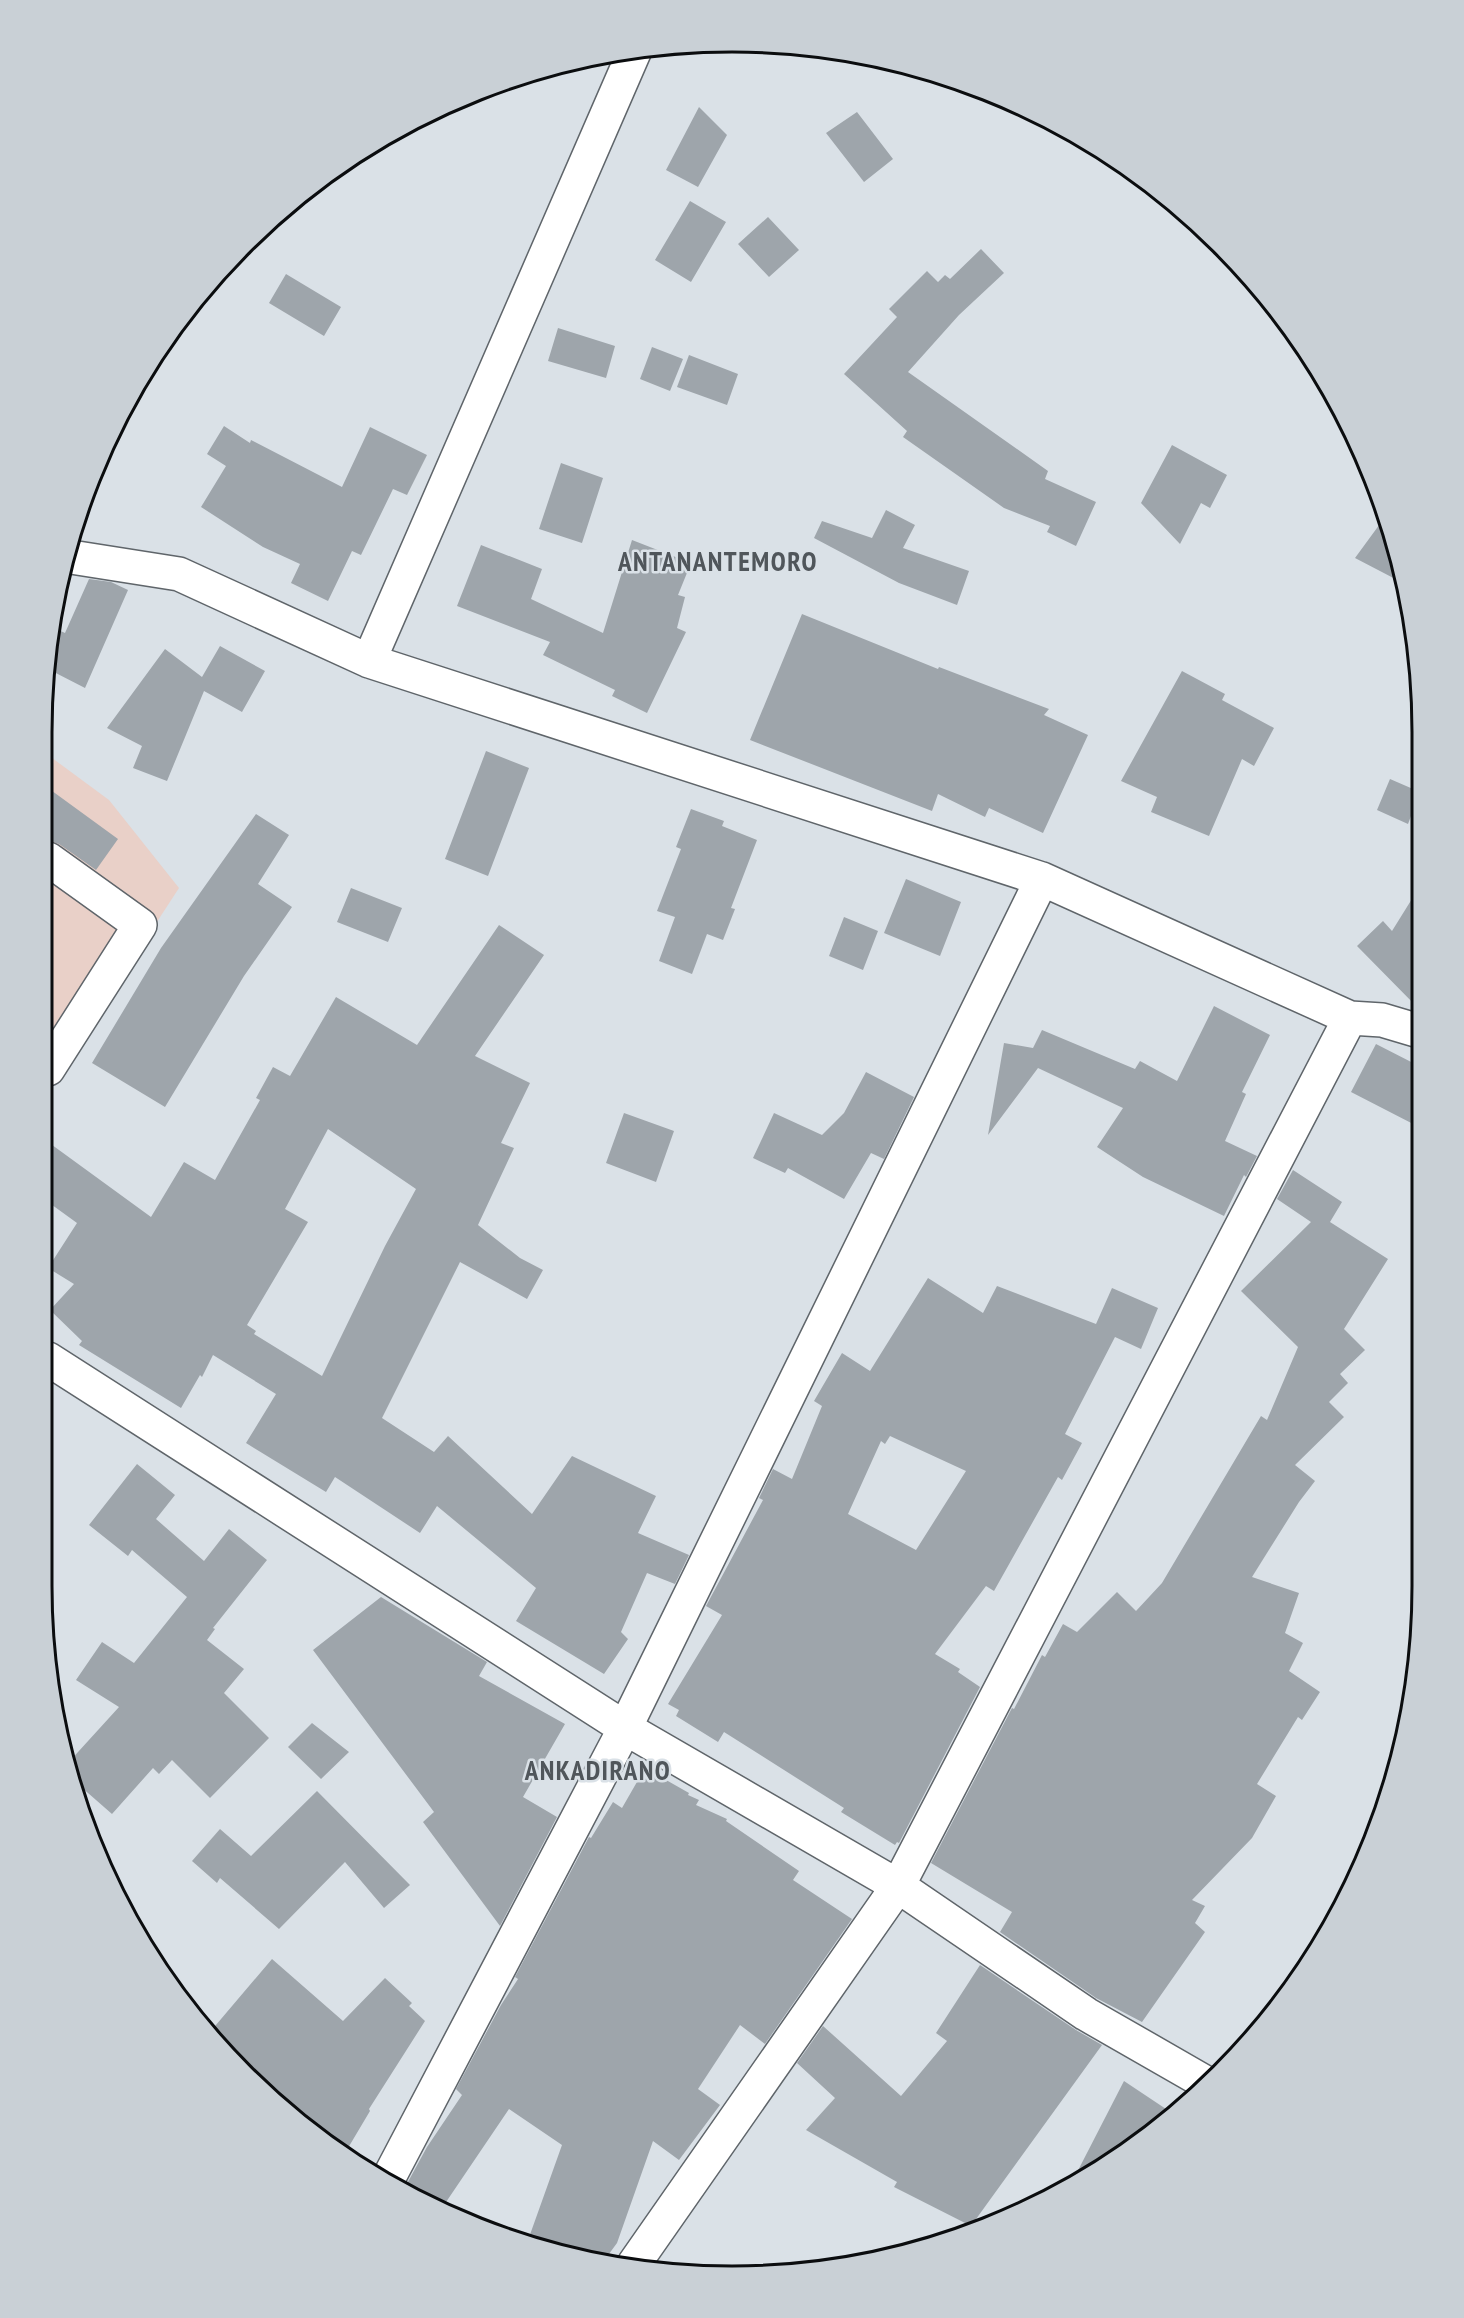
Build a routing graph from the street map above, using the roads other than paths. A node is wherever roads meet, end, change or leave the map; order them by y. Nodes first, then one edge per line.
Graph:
1 (629, 60) edge
2 (76, 558) edge
3 (369, 661) junction
4 (52, 862) edge
5 (1042, 879) junction
6 (1350, 1018) junction
7 (1383, 1020) junction
8 (1412, 1029) edge
9 (1412, 1034) edge
10 (52, 1063) edge
11 (52, 1362) edge
12 (625, 1728) junction
13 (898, 1886) junction
14 (1199, 2079) edge
15 (391, 2173) edge
16 (637, 2259) edge

1 - 3 street
2 - 3 street
3 - 5 street
4 - 10 street
5 - 6 street
5 - 12 street
6 - 7 street
6 - 13 street
7 - 8 street
7 - 9 street
11 - 12 street
12 - 13 street
12 - 15 street
13 - 14 street
13 - 16 street

